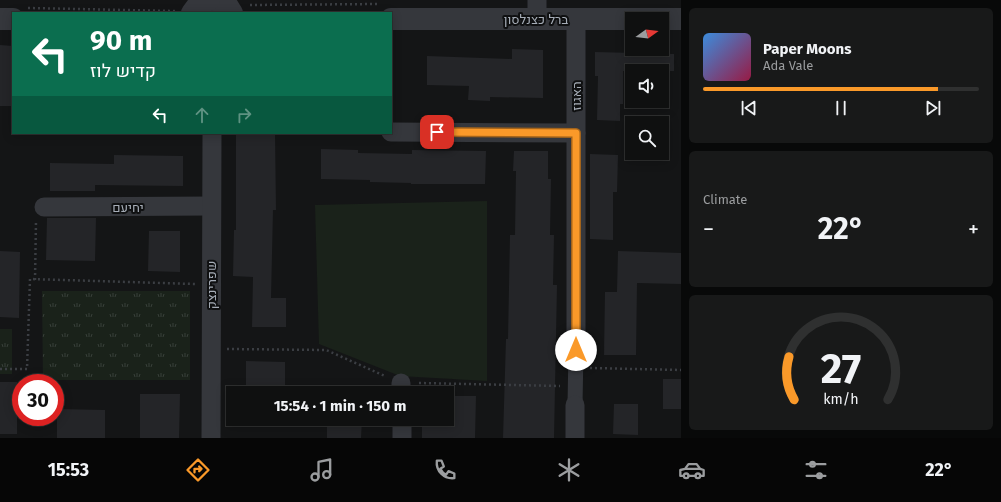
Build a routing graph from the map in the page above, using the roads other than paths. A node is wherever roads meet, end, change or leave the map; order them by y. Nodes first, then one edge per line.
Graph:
1 (215, 0) edge
2 (537, 9) edge
3 (231, 12) edge
4 (12, 16) edge
5 (681, 18) edge
6 (0, 19) edge
7 (392, 19) edge
8 (576, 19) junction
9 (392, 132) edge
10 (576, 133) junction
11 (212, 134) edge
12 (211, 206) junction
13 (40, 211) road end
14 (576, 359) joint
15 (575, 405) joint
16 (402, 426) edge
17 (211, 438) edge
18 (402, 438) edge
19 (575, 438) edge

1 - 3 street
2 - 7 street, ברל כצנלסון
2 - 8 street, ברל כצנלסון
4 - 6 street
5 - 8 street, ברל כצנלסון
8 - 10 street, האגוז
9 - 10 street
10 - 14 street, האגוז
11 - 12 street, שפרינצק
12 - 13 street, יחיעם
12 - 17 street, שפרינצק
14 - 15 street, האגוז
15 - 19 street, האגוז
16 - 18 street

